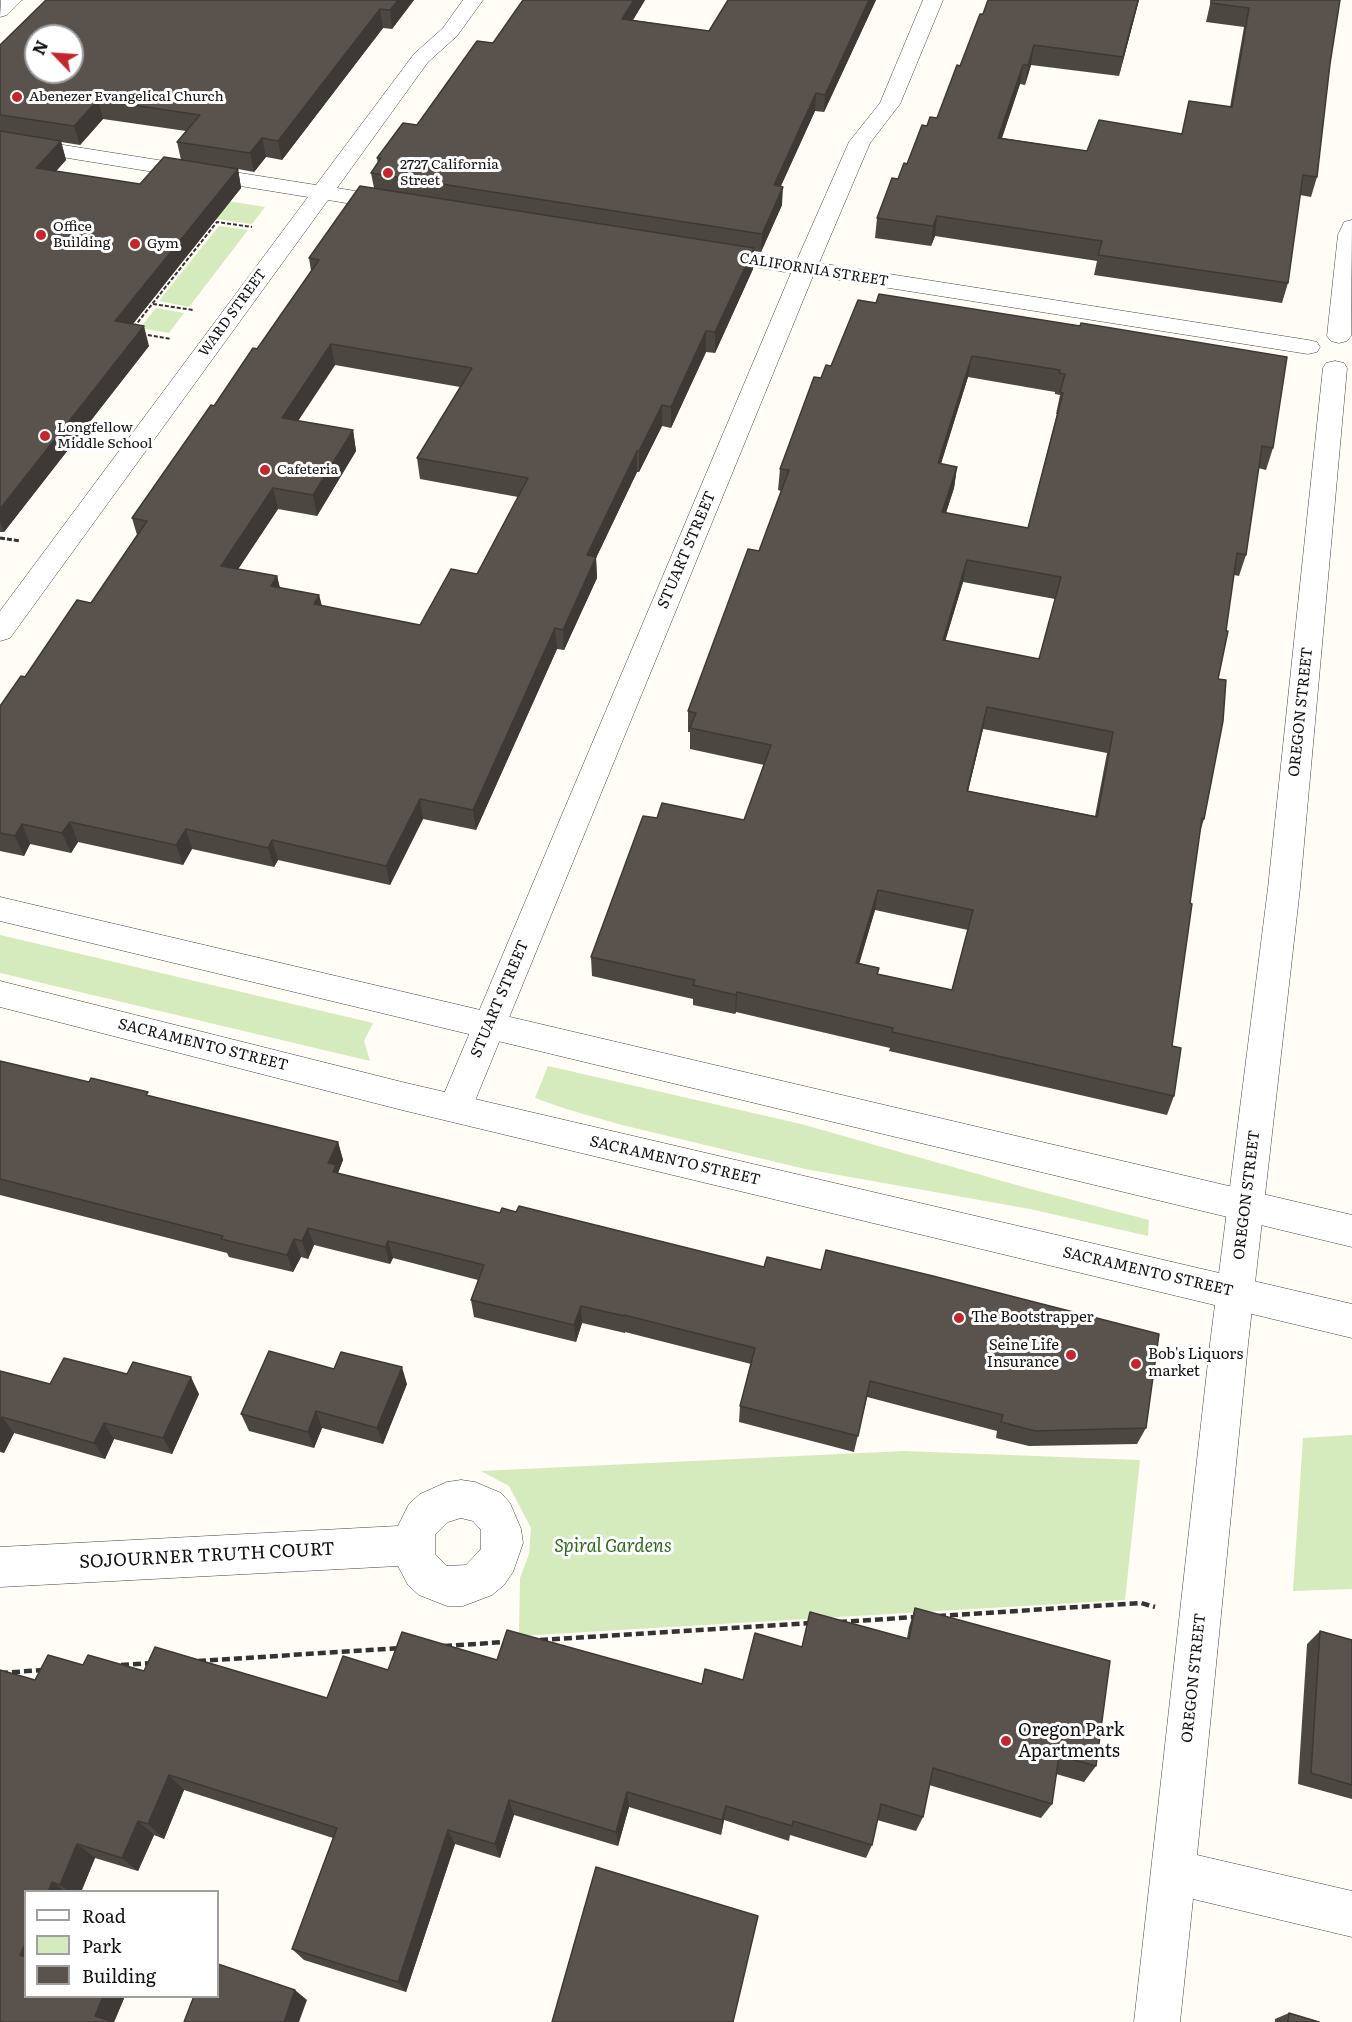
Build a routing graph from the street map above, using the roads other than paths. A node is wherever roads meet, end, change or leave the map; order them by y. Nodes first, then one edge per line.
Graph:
1 (12, 0) edge
2 (473, 0) edge
3 (933, 0) edge
4 (0, 12) edge
5 (0, 141) edge
6 (322, 192) junction
7 (414, 207) edge
8 (1352, 227) edge
9 (685, 249) edge
10 (805, 268) junction
11 (1308, 347) junction
12 (1345, 353) edge
13 (0, 631) edge
14 (0, 909) edge
15 (0, 994) edge
16 (489, 1027) junction
17 (455, 1108) junction
18 (1245, 1206) junction
19 (1352, 1231) edge
20 (1236, 1293) junction
21 (1352, 1321) edge
22 (414, 1545) dead end
23 (0, 1567) edge
24 (1172, 1872) junction
25 (1352, 1914) edge
26 (1156, 2022) edge

1 - 4 street
2 - 6 street, WARD STREET
3 - 10 street, STUART STREET
5 - 6 street
6 - 7 street
6 - 13 street, WARD STREET
8 - 12 street, OREGON STREET
9 - 10 street, CALIFORNIA STREET
10 - 11 street, CALIFORNIA STREET
10 - 16 street, STUART STREET
11 - 12 street
11 - 12 street
12 - 18 street, OREGON STREET
14 - 16 street
15 - 17 street, SACRAMENTO STREET
16 - 17 street, STUART STREET
16 - 18 street
17 - 20 street, SACRAMENTO STREET
18 - 19 street
18 - 20 street, OREGON STREET
20 - 21 street, SACRAMENTO STREET
20 - 24 street, OREGON STREET
22 - 23 street, SOJOURNER TRUTH COURT
24 - 25 street
24 - 26 street, OREGON STREET

